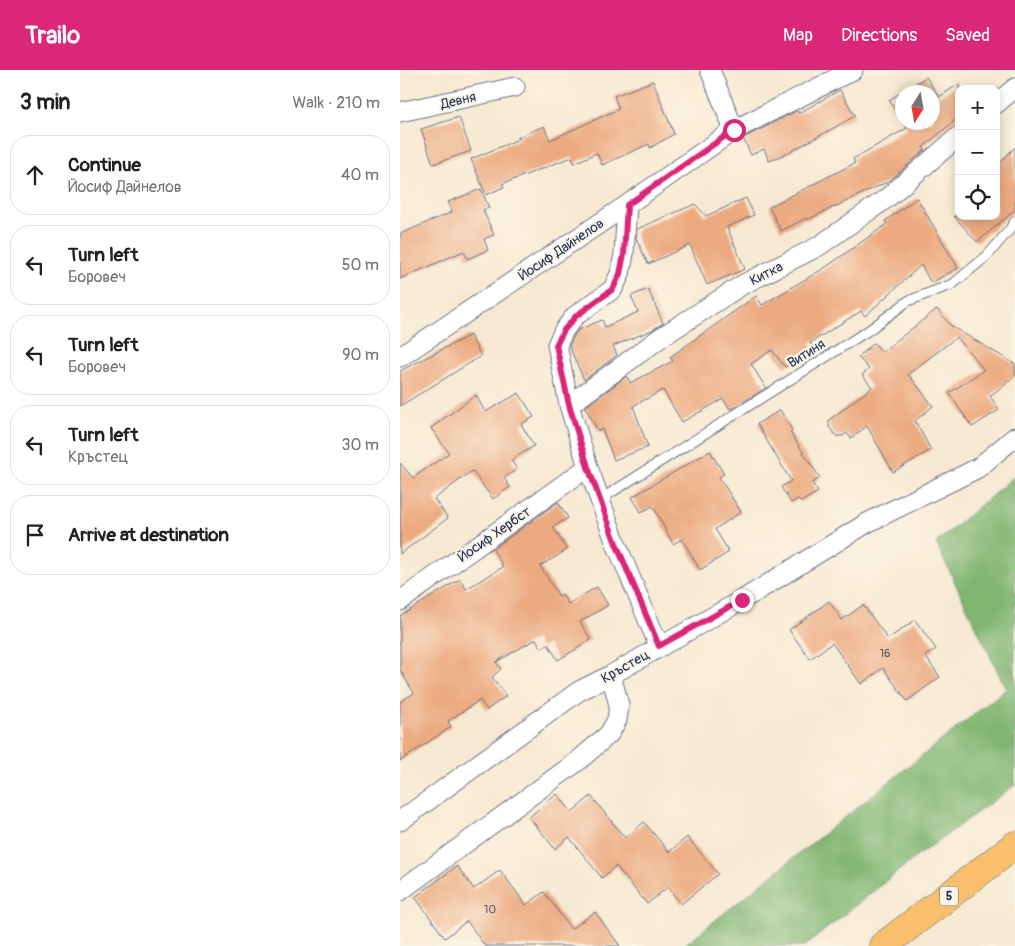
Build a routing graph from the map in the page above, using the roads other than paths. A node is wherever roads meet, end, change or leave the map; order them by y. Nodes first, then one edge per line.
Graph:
1 (710, 70) edge
2 (853, 70) edge
3 (515, 87) dead end
4 (1015, 88) edge
5 (1000, 101) edge
6 (400, 112) edge
7 (734, 130) junction
8 (955, 139) edge
9 (627, 205) junction
10 (1015, 221) edge
11 (400, 357) edge
12 (569, 405) junction
13 (1015, 437) edge
14 (588, 467) junction
15 (601, 499) junction
16 (400, 601) edge
17 (659, 646) junction
18 (611, 675) junction
19 (400, 821) edge
20 (1015, 845) edge
21 (400, 891) edge
22 (883, 946) edge

1 - 7 street
2 - 7 street, Йосиф Дайнелов
3 - 6 street, Девня
4 - 5 street
7 - 9 street, Йосиф Дайнелов
8 - 12 street, Китка
9 - 11 street, Йосиф Дайнелов
9 - 12 street
10 - 15 lane, Витиня
12 - 14 street
13 - 17 street, Кръстец
14 - 15 street
14 - 16 street, Йосиф Хербст
15 - 17 street
17 - 18 street, Кръстец
18 - 19 street, Кръстец
18 - 21 street
20 - 22 highway, 5

